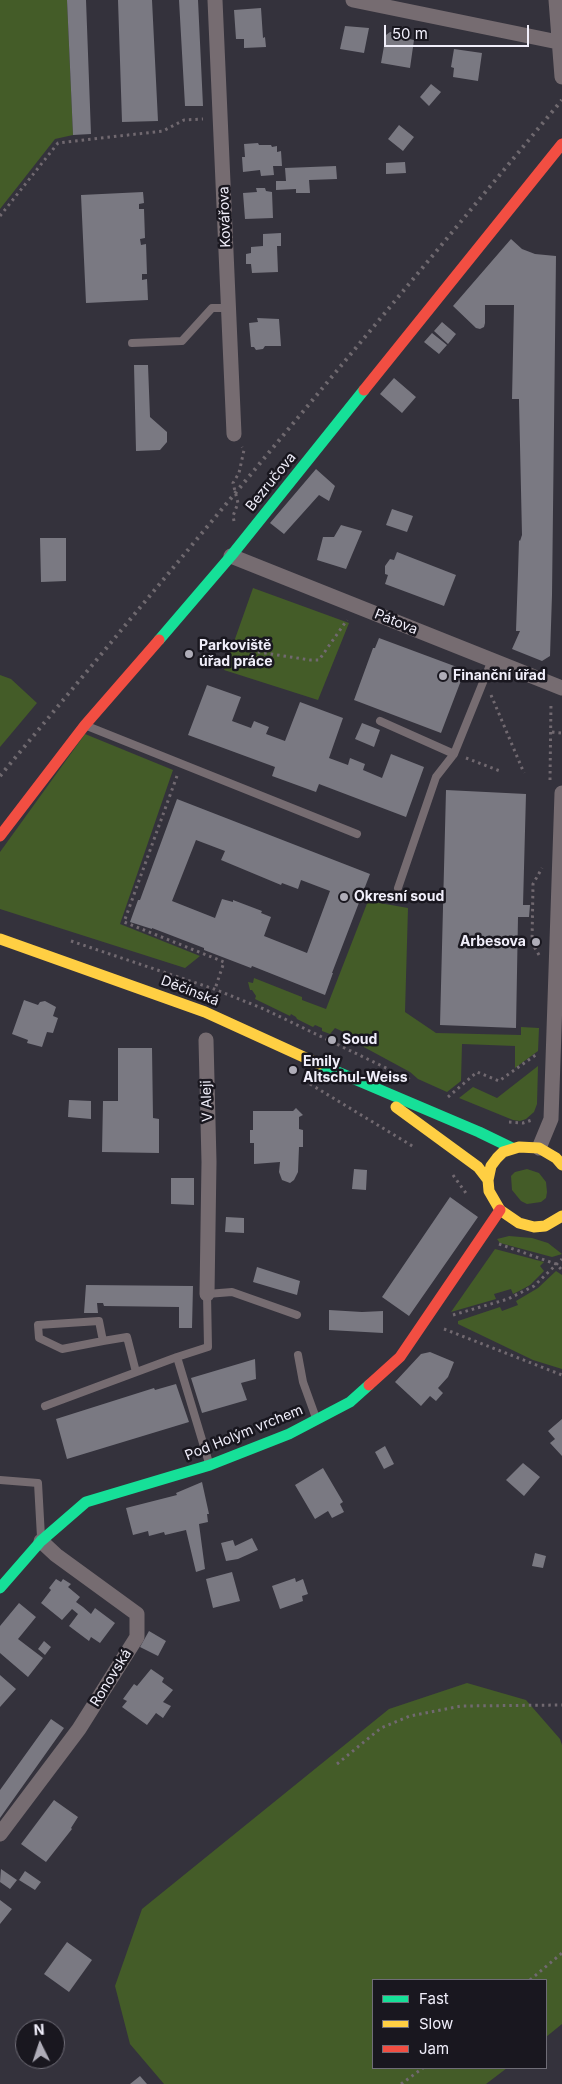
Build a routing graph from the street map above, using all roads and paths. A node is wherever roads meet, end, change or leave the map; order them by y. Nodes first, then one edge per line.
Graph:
1 (215, 0) edge
2 (353, 0) edge
3 (556, 0) edge
4 (558, 42) junction
5 (562, 77) edge
6 (221, 118) junction
7 (108, 132) dead end
8 (108, 138) junction
9 (562, 144) edge
10 (0, 216) edge
11 (228, 308) junction
12 (132, 343) dead end
13 (234, 434) joint
14 (241, 543) junction
15 (231, 556) junction
16 (350, 616) dead end
17 (200, 643) dead end
18 (492, 660) junction
19 (485, 681) junction
20 (562, 688) edge
21 (546, 699) dead end
22 (380, 721) dead end
23 (85, 725) junction
24 (562, 733) edge
25 (454, 754) junction
26 (181, 764) junction
27 (500, 771) dead end
28 (524, 773) dead end
29 (562, 792) edge
30 (357, 834) dead end
31 (0, 836) edge
32 (398, 888) dead end
33 (64, 938) dead end
34 (0, 939) edge
35 (214, 989) junction
36 (206, 1040) dead end
37 (543, 1049) dead end
38 (305, 1080) dead end
39 (365, 1085) junction
40 (422, 1085) dead end
41 (439, 1094) dead end
42 (537, 1115) dead end
43 (506, 1122) dead end
44 (512, 1148) junction
45 (539, 1148) junction
46 (421, 1151) dead end
47 (562, 1165) edge
48 (449, 1169) dead end
49 (488, 1180) junction
50 (472, 1202) dead end
51 (500, 1210) junction
52 (562, 1216) edge
53 (545, 1226) junction
54 (484, 1234) junction
55 (556, 1235) dead end
56 (562, 1259) edge
57 (556, 1264) junction
58 (562, 1270) edge
59 (207, 1294) junction
60 (297, 1315) dead end
61 (452, 1316) dead end
62 (437, 1326) dead end
63 (102, 1341) junction
64 (298, 1355) dead end
65 (177, 1357) junction
66 (136, 1372) junction
67 (562, 1375) edge
68 (45, 1406) dead end
69 (316, 1420) junction
70 (210, 1465) junction
71 (0, 1480) edge
72 (41, 1541) junction
73 (0, 1588) edge
74 (562, 1704) edge
75 (337, 1764) dead end
76 (0, 1834) edge
77 (562, 1953) edge
78 (531, 1979) edge
79 (422, 2069) edge
80 (401, 2084) edge

1 - 6 street, Kovářova
2 - 4 street
3 - 4 street
4 - 5 street
6 - 8 path
6 - 11 street, Kovářova
7 - 8 path
8 - 10 path
9 - 14 street, Bezručova
11 - 12 lane
11 - 13 street, Kovářova
13 - 14 path
14 - 15 street, Bezručova
15 - 18 street, Pátova
15 - 23 street, Bezručova
16 - 17 path
18 - 19 lane
18 - 20 street, Pátova
19 - 25 lane
19 - 28 path
21 - 24 path
22 - 25 lane
23 - 26 lane
23 - 31 street, Bezručova
25 - 27 path
25 - 32 lane
26 - 30 lane
26 - 35 path
29 - 45 street
33 - 35 path
34 - 39 street, Děčínská
35 - 40 path
36 - 59 street, V Aleji
37 - 41 path
38 - 46 path
39 - 44 street, Děčínská
39 - 49 street, Děčínská
42 - 43 path
44 - 45 street, Děčínská
44 - 49 street
45 - 47 street
48 - 50 path
49 - 51 street, Děčínská
51 - 53 street
51 - 54 street, Pod Holým vrchem
52 - 53 street
53 - 55 street
54 - 57 path
54 - 69 street, Pod Holým vrchem
56 - 57 path
57 - 58 path
57 - 61 path
59 - 60 lane
59 - 65 lane
62 - 67 path
63 - 63 lane
63 - 66 lane
64 - 69 lane
65 - 66 lane
65 - 70 lane
66 - 68 lane
69 - 70 street, Pod Holým vrchem
70 - 72 street, Pod Holým vrchem
71 - 72 lane
72 - 73 street, Pod Holým vrchem
72 - 76 street, Ronovská
74 - 75 path
77 - 78 path
79 - 80 path

